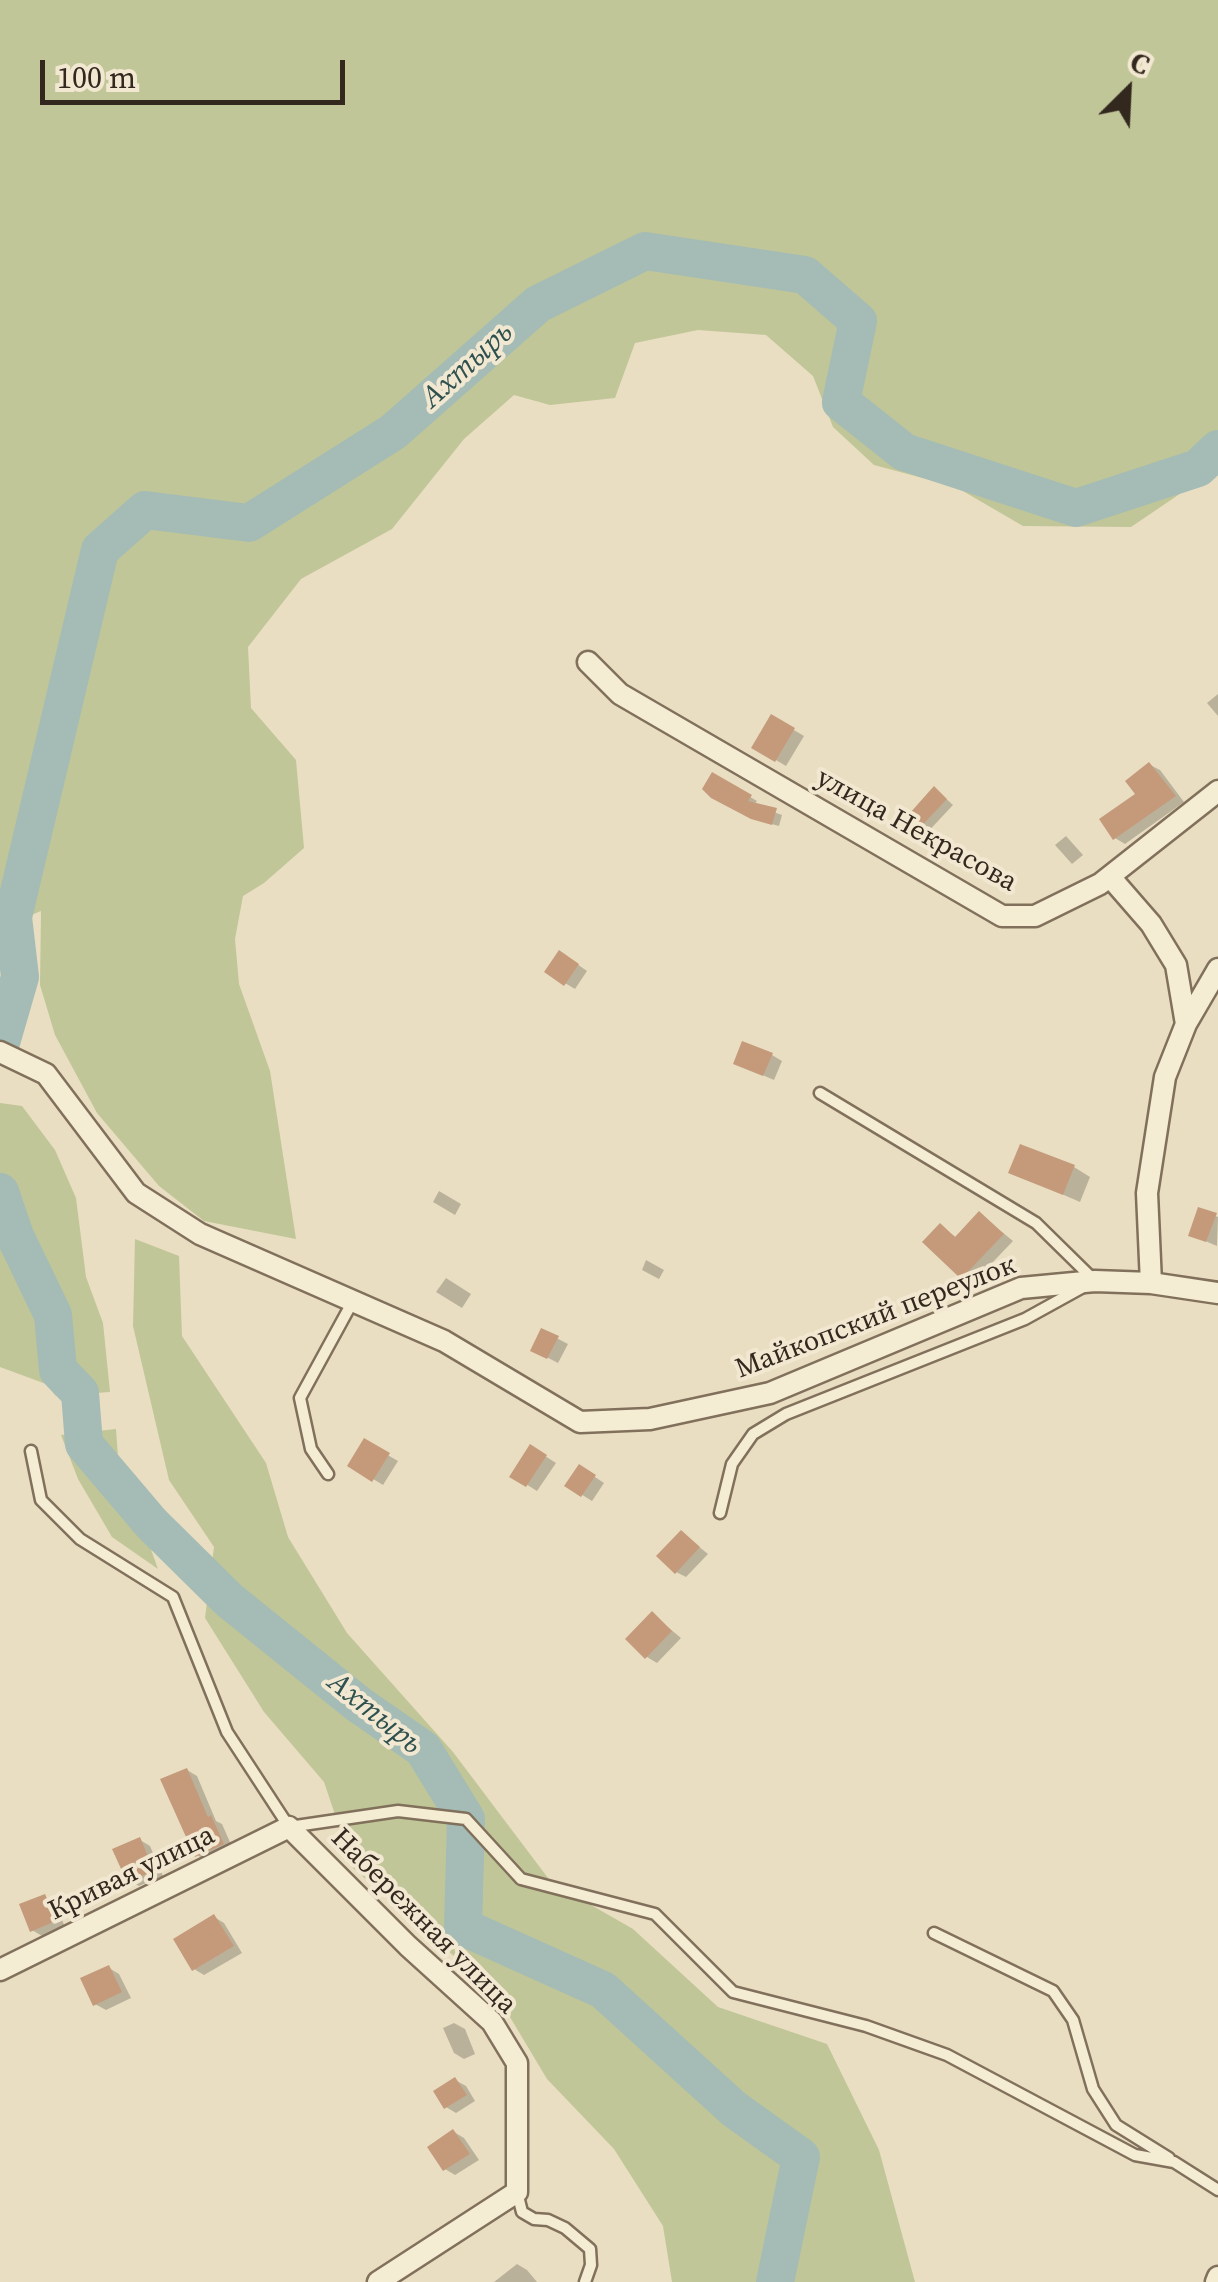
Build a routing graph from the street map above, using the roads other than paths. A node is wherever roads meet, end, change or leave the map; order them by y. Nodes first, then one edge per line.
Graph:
1 (588, 662) dead end
2 (1218, 791) edge
3 (1111, 878) junction
4 (1218, 969) edge
5 (1186, 1024) junction
6 (0, 1052) edge
7 (820, 1093) dead end
8 (1096, 1281) junction
9 (1151, 1283) junction
10 (1218, 1293) edge
11 (354, 1300) junction
12 (30, 1451) dead end
13 (328, 1474) dead end
14 (720, 1513) dead end
15 (289, 1827) junction
16 (934, 1933) dead end
17 (0, 1970) edge
18 (1174, 2162) junction
19 (1218, 2190) edge
20 (517, 2192) junction
21 (378, 2282) edge
22 (585, 2282) edge

1 - 3 street, улица Некрасова
2 - 3 street, улица Некрасова
3 - 5 street
4 - 5 street
5 - 9 street
6 - 11 street, Майкопский переулок
7 - 8 lane
8 - 9 street, Майкопский переулок
8 - 11 street, Майкопский переулок
8 - 14 lane
9 - 10 street, Майкопский переулок
11 - 13 lane
12 - 15 lane
15 - 17 street, Кривая улица
15 - 18 lane
15 - 20 street, Набережная улица
16 - 18 lane
18 - 19 lane
20 - 21 street
20 - 22 lane

